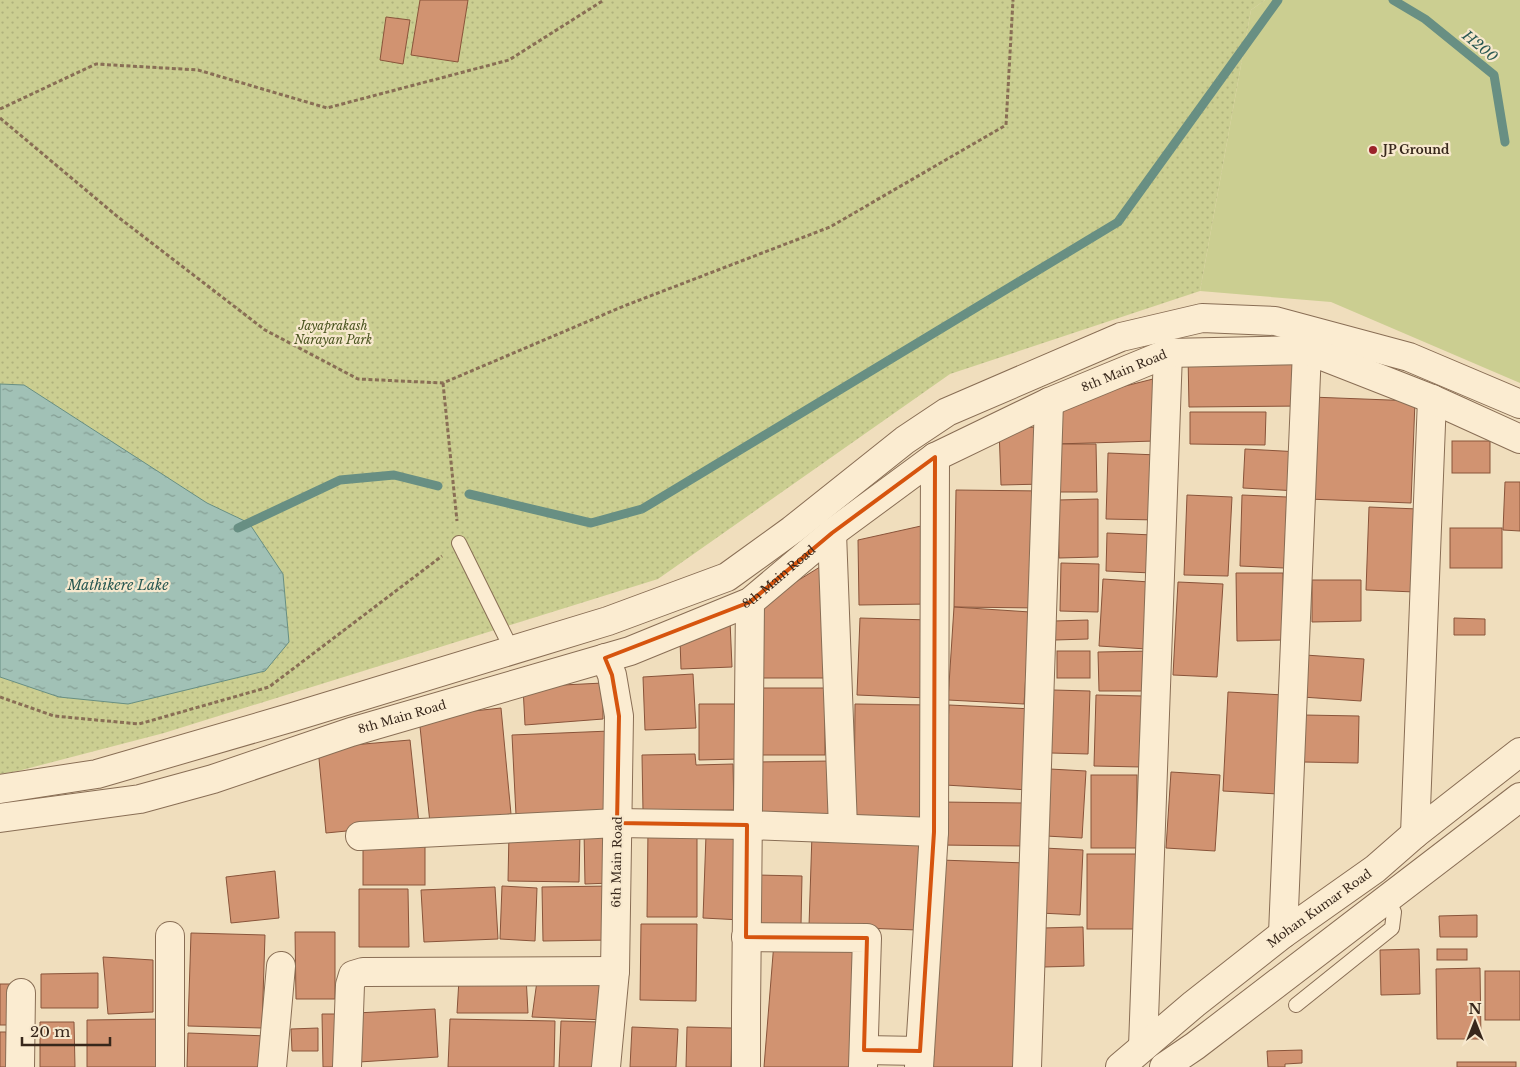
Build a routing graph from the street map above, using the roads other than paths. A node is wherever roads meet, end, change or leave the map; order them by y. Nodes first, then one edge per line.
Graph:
1 (1307, 350) junction
2 (1168, 353) junction
3 (1432, 399) junction
4 (1050, 402) junction
5 (1520, 404) edge
6 (1520, 440) edge
7 (935, 457) junction
8 (832, 533) junction
9 (459, 543) road end
10 (750, 602) junction
11 (512, 650) junction
12 (605, 658) junction
13 (524, 682) junction
14 (1520, 752) edge
15 (0, 788) edge
16 (1520, 797) edge
17 (0, 818) edge
18 (617, 823) junction
19 (747, 825) junction
20 (843, 828) junction
21 (934, 832) junction
22 (1415, 834) junction
23 (360, 836) dead end
24 (1387, 899) junction
25 (1283, 934) junction
26 (170, 936) dead end
27 (746, 937) junction
28 (281, 966) dead end
29 (615, 971) junction
30 (21, 993) dead end
31 (1296, 1005) dead end
32 (1143, 1047) junction
33 (1195, 1057) edge
34 (864, 1058) edge
35 (920, 1059) edge
36 (20, 1067) edge
37 (170, 1067) edge
38 (272, 1067) edge
39 (348, 1067) edge
40 (606, 1067) edge
41 (746, 1067) edge
42 (1027, 1067) edge
43 (1120, 1067) edge
44 (1164, 1067) edge

1 - 2 street, 8th Main Road
1 - 3 street, 8th Main Road
1 - 25 street
2 - 4 street, 8th Main Road
2 - 32 street
3 - 6 street, 8th Main Road
3 - 22 street
4 - 7 street, 8th Main Road
4 - 42 street
5 - 11 street
7 - 8 street, 8th Main Road
7 - 21 street
8 - 10 street, 8th Main Road
8 - 20 street
9 - 11 lane
10 - 12 street, 8th Main Road
10 - 19 street
11 - 13 street
11 - 15 street
12 - 13 street, 8th Main Road
12 - 18 street, 6th Main Road
13 - 17 street, 8th Main Road
14 - 22 street, Mohan Kumar Road
16 - 24 street
18 - 19 street
18 - 23 street
18 - 29 street, 6th Main Road
19 - 20 street
19 - 27 street
20 - 21 street
21 - 35 street
22 - 25 street, Mohan Kumar Road
24 - 31 lane
24 - 33 street
25 - 32 street, Mohan Kumar Road
26 - 37 street
27 - 34 street
27 - 41 street
28 - 38 street
29 - 39 street
29 - 40 street, 6th Main Road
30 - 36 street
32 - 43 street, Mohan Kumar Road
33 - 44 street
34 - 35 street

